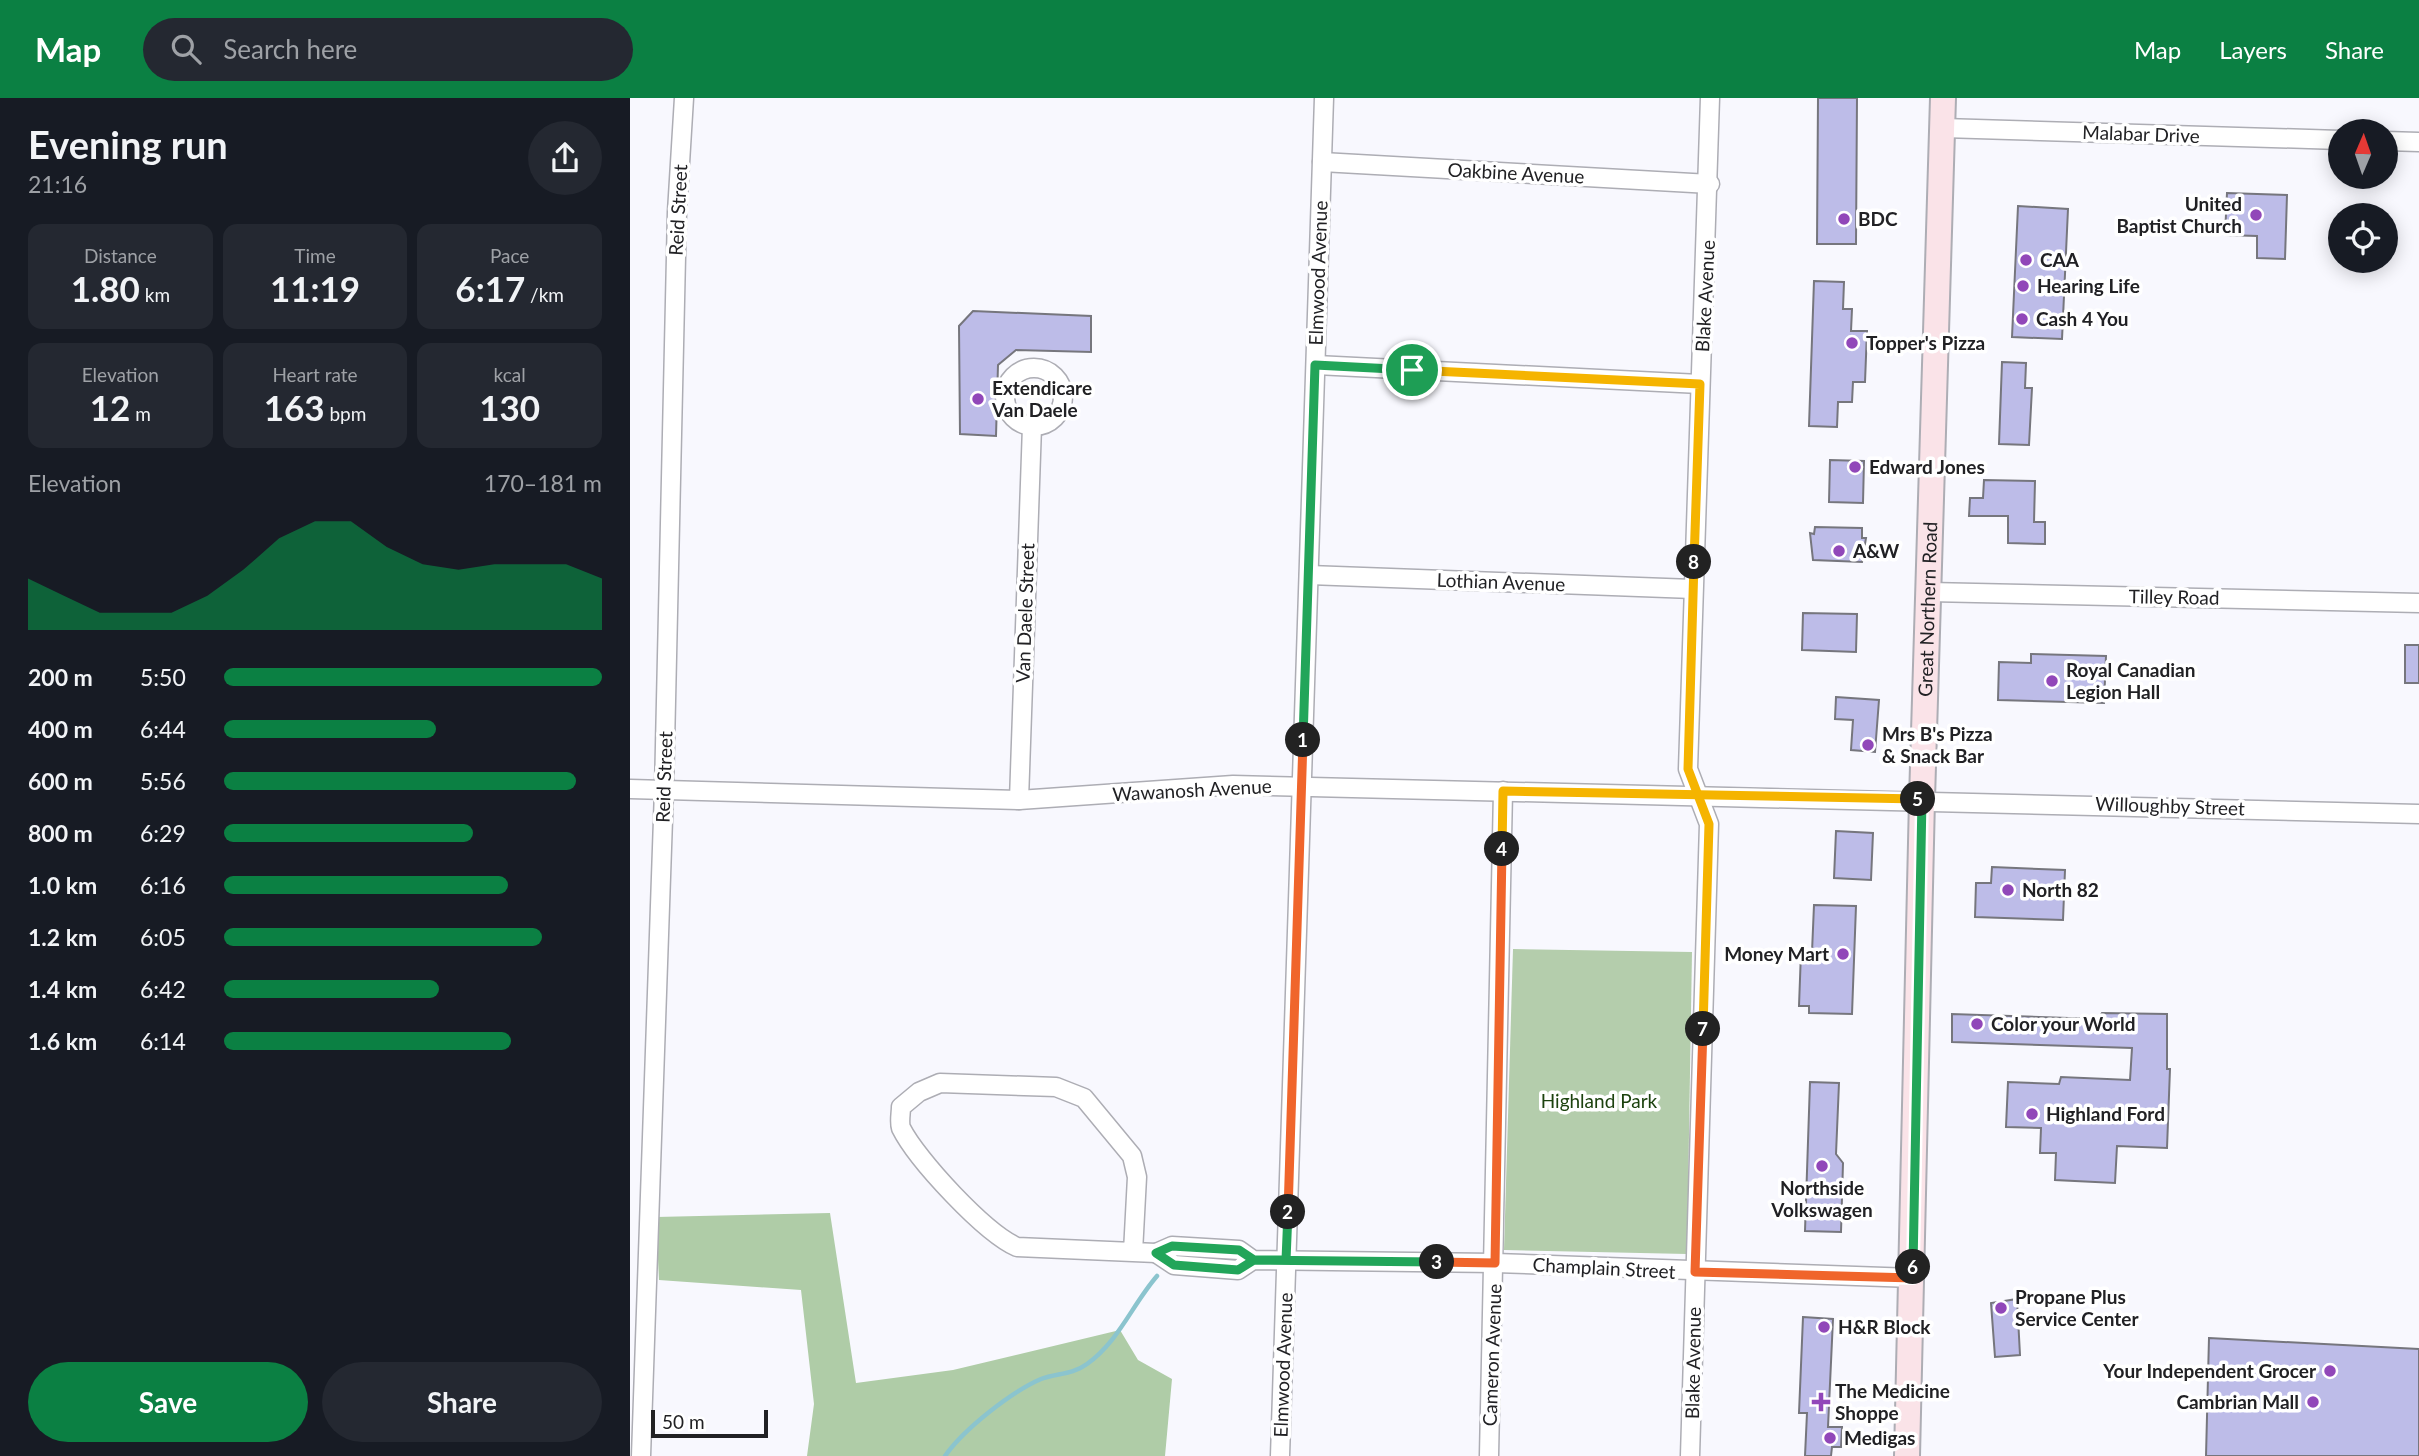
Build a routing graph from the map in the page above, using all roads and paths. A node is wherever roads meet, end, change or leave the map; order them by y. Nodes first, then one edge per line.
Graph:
1 (684, 98) edge
2 (1324, 98) edge
3 (1710, 98) edge
4 (1943, 98) edge
5 (1942, 128) junction
6 (2328, 140) edge
7 (2398, 141) edge
8 (2419, 142) edge
9 (1322, 162) junction
10 (1710, 184) junction
11 (1315, 365) junction
12 (1700, 384) junction
13 (1032, 426) dead end
14 (1308, 575) junction
15 (1693, 589) junction
16 (1929, 592) junction
17 (2419, 603) edge
18 (1302, 787) junction
19 (630, 789) edge
20 (664, 790) junction
21 (1503, 791) junction
22 (1698, 795) junction
23 (1922, 799) junction
24 (1019, 800) junction
25 (2419, 814) edge
26 (1133, 1252) junction
27 (1286, 1260) junction
28 (1495, 1263) junction
29 (1695, 1272) junction
30 (1913, 1278) junction
31 (641, 1456) edge
32 (1280, 1456) edge
33 (1489, 1456) edge
34 (1690, 1456) edge
35 (1907, 1456) edge

1 - 20 street, Reid Street
2 - 9 street, Elmwood Avenue
3 - 10 street, Blake Avenue
4 - 5 main road, Great Northern Road
5 - 6 street, Malabar Drive
5 - 16 main road, Great Northern Road
7 - 8 street
9 - 10 street, Oakbine Avenue
9 - 11 street, Elmwood Avenue
10 - 12 street, Blake Avenue
11 - 12 street
11 - 14 street, Elmwood Avenue
12 - 15 street, Blake Avenue
13 - 24 street, Van Daele Street
14 - 15 street, Lothian Avenue
14 - 18 street, Elmwood Avenue
15 - 22 street, Blake Avenue
16 - 17 street, Tilley Road
16 - 23 main road, Great Northern Road
18 - 21 street, Wawanosh Avenue
18 - 24 street, Wawanosh Avenue
18 - 27 street, Elmwood Avenue
19 - 20 street, Wawanosh Avenue
20 - 24 street, Wawanosh Avenue
20 - 31 street, Reid Street
21 - 22 street, Wawanosh Avenue
21 - 28 street, Cameron Avenue
22 - 23 street, Wawanosh Avenue
22 - 29 street, Blake Avenue
23 - 25 street, Willoughby Street
23 - 30 main road, Great Northern Road
26 - 26 street, Champlain Street
26 - 27 street, Champlain Street
27 - 28 street, Champlain Street
27 - 32 street, Elmwood Avenue
28 - 29 street, Champlain Street
28 - 33 street, Cameron Avenue
29 - 30 street, Champlain Street
29 - 34 street, Blake Avenue
30 - 35 main road, Great Northern Road

